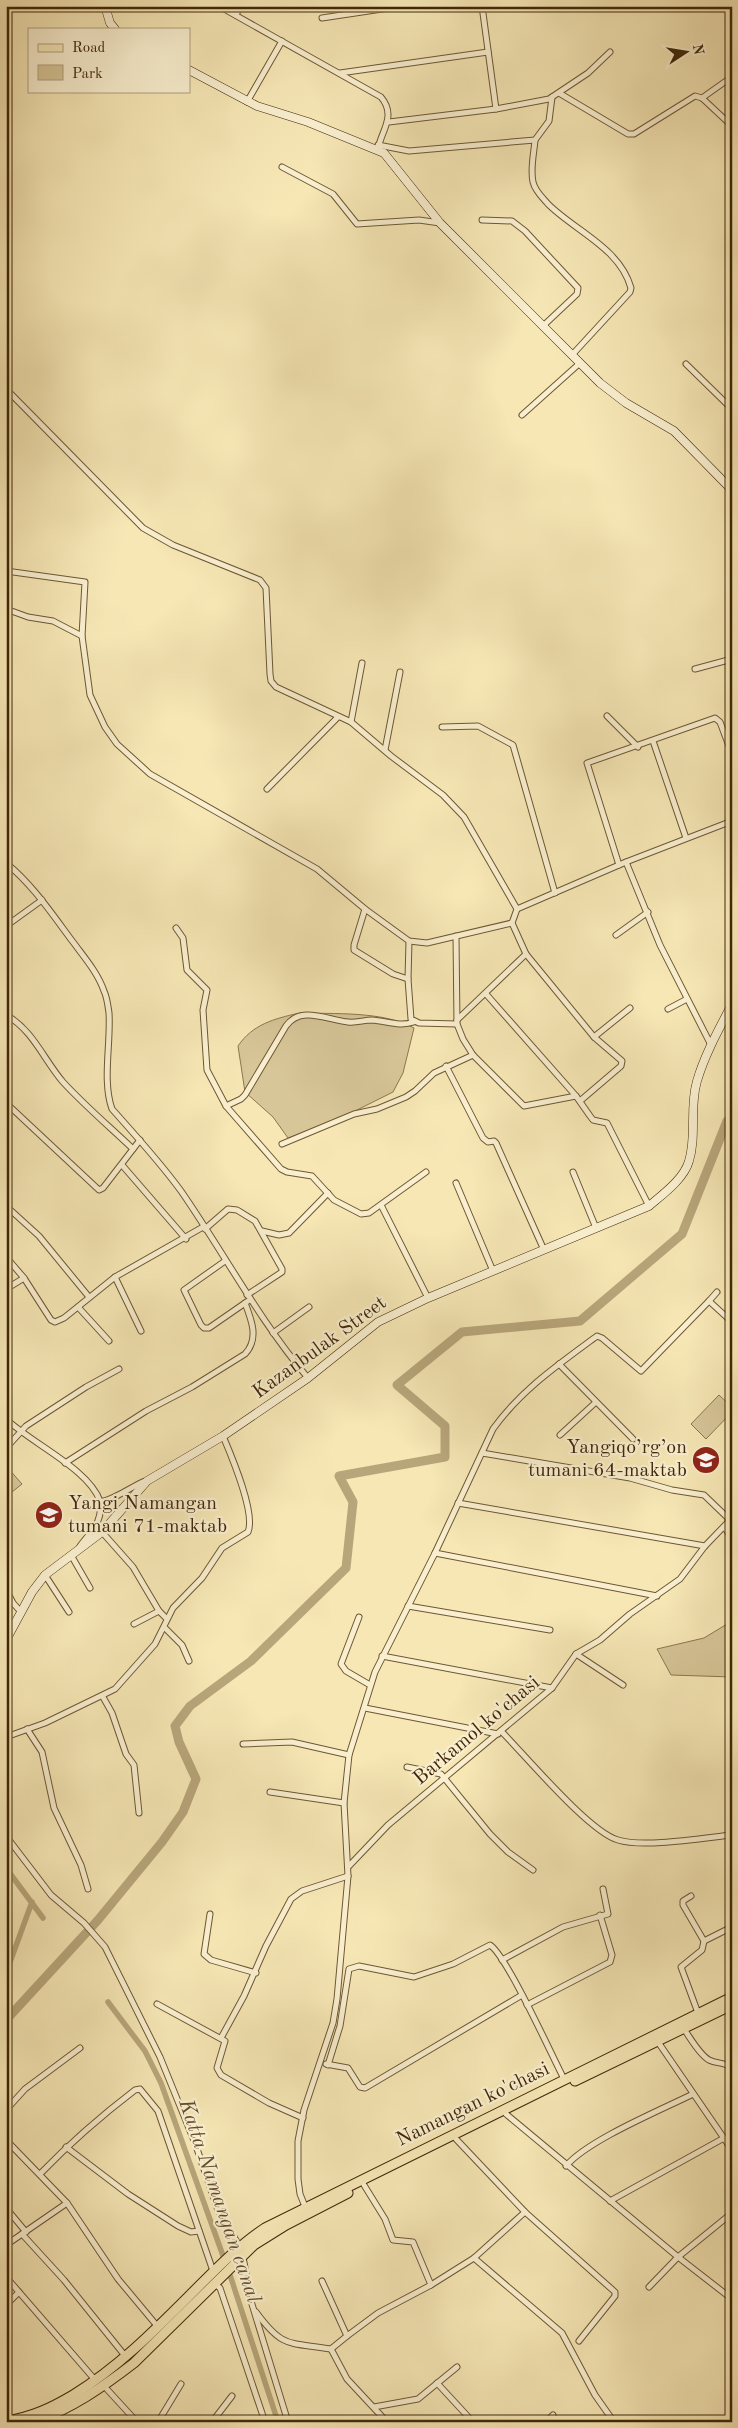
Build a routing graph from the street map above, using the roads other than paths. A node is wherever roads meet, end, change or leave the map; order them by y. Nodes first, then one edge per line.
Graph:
1 (105, 6) edge
2 (218, 6) edge
3 (240, 6) edge
4 (402, 6) edge
5 (482, 6) edge
6 (236, 16) junction
7 (322, 18) dead end
8 (114, 28) edge
9 (282, 41) junction
10 (488, 52) junction
11 (610, 52) dead end
12 (190, 71) edge
13 (340, 72) junction
14 (726, 81) dead end
15 (559, 93) junction
16 (552, 97) junction
17 (702, 98) junction
18 (247, 102) junction
19 (496, 109) junction
20 (389, 122) junction
21 (732, 126) edge
22 (535, 140) junction
23 (378, 147) junction
24 (282, 167) dead end
25 (482, 220) dead end
26 (440, 223) junction
27 (543, 326) junction
28 (572, 355) junction
29 (580, 363) junction
30 (686, 364) dead end
31 (11, 394) dead end
32 (732, 409) edge
33 (522, 415) dead end
34 (732, 490) edge
35 (6, 571) edge
36 (6, 609) edge
37 (82, 636) junction
38 (732, 659) edge
39 (362, 663) dead end
40 (695, 669) dead end
41 (400, 672) dead end
42 (338, 716) junction
43 (607, 716) dead end
44 (351, 722) junction
45 (442, 727) dead end
46 (653, 741) junction
47 (638, 747) junction
48 (385, 750) junction
49 (732, 754) edge
50 (267, 789) dead end
51 (732, 821) edge
52 (686, 838) junction
53 (626, 862) junction
54 (6, 863) edge
55 (619, 865) junction
56 (555, 893) junction
57 (42, 900) junction
58 (365, 909) junction
59 (516, 909) junction
60 (648, 912) junction
61 (512, 923) junction
62 (6, 926) edge
63 (176, 928) dead end
64 (616, 935) dead end
65 (456, 936) junction
66 (408, 941) junction
67 (526, 954) junction
68 (408, 979) junction
69 (486, 994) junction
70 (687, 999) junction
71 (732, 1004) edge
72 (630, 1008) dead end
73 (668, 1010) dead end
74 (6, 1015) edge
75 (414, 1022) junction
76 (457, 1022) junction
77 (594, 1037) junction
78 (711, 1046) junction
79 (472, 1055) junction
80 (446, 1066) junction
81 (576, 1096) junction
82 (580, 1101) junction
83 (6, 1103) edge
84 (226, 1106) junction
85 (140, 1140) junction
86 (282, 1144) dead end
87 (133, 1149) junction
88 (122, 1165) junction
89 (426, 1172) dead end
90 (573, 1172) dead end
91 (456, 1183) dead end
92 (328, 1193) junction
93 (380, 1205) junction
94 (6, 1206) edge
95 (649, 1206) junction
96 (204, 1228) junction
97 (596, 1228) junction
98 (262, 1231) junction
99 (186, 1239) junction
100 (544, 1250) junction
101 (6, 1257) edge
102 (225, 1261) junction
103 (493, 1271) junction
104 (114, 1277) junction
105 (24, 1278) junction
106 (6, 1288) edge
107 (717, 1292) dead end
108 (89, 1297) junction
109 (428, 1298) junction
110 (248, 1299) junction
111 (709, 1301) junction
112 (78, 1307) junction
113 (309, 1307) dead end
114 (732, 1322) edge
115 (141, 1331) dead end
116 (273, 1333) junction
117 (109, 1341) dead end
118 (559, 1364) junction
119 (119, 1369) dead end
120 (308, 1378) junction
121 (596, 1402) junction
122 (6, 1419) edge
123 (21, 1434) junction
124 (560, 1435) dead end
125 (223, 1436) junction
126 (633, 1439) dead end
127 (6, 1448) edge
128 (482, 1453) junction
129 (65, 1463) junction
130 (147, 1481) junction
131 (100, 1501) junction
132 (458, 1503) junction
133 (731, 1519) edge
134 (724, 1527) junction
135 (102, 1532) junction
136 (732, 1538) edge
137 (705, 1546) junction
138 (73, 1553) junction
139 (435, 1554) junction
140 (44, 1575) junction
141 (90, 1588) dead end
142 (6, 1589) edge
143 (657, 1596) junction
144 (408, 1606) junction
145 (159, 1611) junction
146 (21, 1612) junction
147 (69, 1612) dead end
148 (359, 1617) dead end
149 (167, 1619) junction
150 (134, 1624) dead end
151 (165, 1628) junction
152 (550, 1630) dead end
153 (6, 1640) edge
154 (576, 1654) junction
155 (382, 1656) junction
156 (189, 1661) dead end
157 (370, 1685) junction
158 (623, 1685) dead end
159 (552, 1688) junction
160 (103, 1696) junction
161 (365, 1708) junction
162 (27, 1729) junction
163 (500, 1732) junction
164 (6, 1737) edge
165 (243, 1744) dead end
166 (349, 1755) junction
167 (407, 1767) dead end
168 (445, 1779) junction
169 (270, 1792) dead end
170 (344, 1803) junction
171 (139, 1813) dead end
172 (732, 1835) edge
173 (6, 1836) edge
174 (348, 1866) junction
175 (533, 1870) dead end
176 (348, 1876) junction
177 (88, 1889) dead end
178 (603, 1889) dead end
179 (691, 1896) dead end
180 (210, 1914) dead end
181 (600, 1916) junction
182 (732, 1927) edge
183 (704, 1941) junction
184 (502, 1960) junction
185 (256, 1973) junction
186 (522, 1995) junction
187 (732, 1997) edge
188 (157, 2004) dead end
189 (527, 2005) junction
190 (732, 2005) edge
191 (698, 2013) junction
192 (684, 2029) junction
193 (221, 2038) junction
194 (658, 2042) junction
195 (80, 2048) dead end
196 (320, 2064) junction
197 (328, 2064) junction
198 (732, 2068) edge
199 (564, 2080) junction
200 (693, 2094) junction
201 (6, 2110) edge
202 (506, 2114) junction
203 (303, 2118) junction
204 (724, 2138) junction
205 (456, 2139) junction
206 (6, 2140) edge
207 (66, 2147) junction
208 (732, 2150) edge
209 (569, 2162) junction
210 (40, 2174) junction
211 (364, 2184) junction
212 (610, 2201) junction
213 (67, 2203) junction
214 (6, 2208) edge
215 (307, 2210) junction
216 (525, 2212) junction
217 (732, 2213) edge
218 (199, 2231) junction
219 (24, 2233) junction
220 (6, 2246) edge
221 (238, 2254) junction
222 (678, 2257) junction
223 (474, 2258) junction
224 (218, 2272) junction
225 (6, 2277) edge
226 (322, 2281) dead end
227 (215, 2284) junction
228 (431, 2285) junction
229 (648, 2287) dead end
230 (19, 2292) junction
231 (732, 2298) edge
232 (6, 2305) edge
233 (254, 2310) junction
234 (158, 2328) junction
235 (347, 2336) junction
236 (579, 2341) dead end
237 (330, 2349) junction
238 (126, 2356) junction
239 (457, 2368) dead end
240 (437, 2383) junction
241 (100, 2384) junction
242 (181, 2384) dead end
243 (232, 2396) dead end
244 (374, 2407) junction
245 (553, 2415) dead end
246 (57, 2418) edge
247 (25, 2420) edge
248 (6, 2421) edge
249 (34, 2422) edge
250 (137, 2422) edge
251 (158, 2422) edge
252 (212, 2422) edge
253 (265, 2422) edge
254 (288, 2422) edge
255 (387, 2422) edge
256 (473, 2422) edge
257 (546, 2422) edge
258 (614, 2422) edge

1 - 8 main road
2 - 6 street
3 - 6 street
4 - 7 street
5 - 10 street
6 - 9 street
9 - 13 street
9 - 18 street
10 - 13 street
10 - 19 street
11 - 15 street
12 - 18 main road
13 - 20 street
14 - 17 street
15 - 16 street
15 - 17 street
16 - 19 street
16 - 22 street
17 - 21 street
18 - 23 main road
19 - 20 street
20 - 23 street
22 - 23 street
22 - 28 street
23 - 26 main road
24 - 26 street
25 - 27 street
26 - 27 main road
27 - 28 main road
28 - 29 main road
29 - 33 street
29 - 34 main road
30 - 32 street
31 - 42 street
35 - 37 street
36 - 37 street
37 - 58 street
38 - 40 street
39 - 44 street
41 - 48 street
42 - 44 street
42 - 50 street
43 - 47 street
44 - 48 street
45 - 56 street
46 - 47 street
46 - 49 street
46 - 52 street
47 - 55 street
48 - 59 street
51 - 52 street
52 - 53 street
53 - 55 street
53 - 60 street
54 - 57 street
55 - 56 street
56 - 59 street
57 - 62 street
57 - 85 street
58 - 66 street
58 - 68 street
59 - 61 street
60 - 64 street
60 - 70 street
61 - 65 street
61 - 67 street
63 - 84 street
65 - 66 street
65 - 76 street
66 - 68 street
67 - 69 street
67 - 77 street
68 - 75 street
69 - 76 street
69 - 81 street
70 - 73 street
70 - 78 street
71 - 78 main road, Kazanbulak Street
72 - 77 street
74 - 87 street
75 - 76 street
75 - 84 street
76 - 79 street
77 - 82 street
78 - 95 main road, Kazanbulak Street
79 - 80 street
79 - 81 street
80 - 86 street
80 - 100 street
81 - 82 street
82 - 95 street
83 - 88 street
84 - 92 street
85 - 87 street
85 - 96 street
87 - 88 street
88 - 99 street
89 - 93 street
90 - 97 street
91 - 103 street
92 - 93 street
92 - 98 street
93 - 109 street
94 - 108 street
95 - 97 main road, Kazanbulak Street
96 - 98 street
96 - 99 street
96 - 102 street
97 - 100 main road, Kazanbulak Street
98 - 110 street
99 - 104 street
100 - 103 main road, Kazanbulak Street
101 - 105 street
102 - 110 street
102 - 110 street
103 - 109 main road, Kazanbulak Street
104 - 108 street
104 - 115 street
105 - 106 street
105 - 112 street
107 - 111 street
108 - 112 street
109 - 120 main road, Kazanbulak Street
110 - 116 street
110 - 129 street
111 - 114 street
111 - 118 street
112 - 117 street
113 - 116 street
116 - 120 street
118 - 121 street
118 - 128 street
119 - 123 street
120 - 125 main road, Kazanbulak Street
121 - 124 street
121 - 126 street
122 - 123 street
123 - 127 street
123 - 129 street
125 - 130 main road, Kazanbulak Street
125 - 149 street
128 - 132 street
128 - 133 street
129 - 131 street
130 - 131 street
130 - 135 main road, Kazanbulak Street
131 - 138 street
132 - 137 street
132 - 139 street
133 - 134 street, Barkamol ko'chasi
134 - 136 street
134 - 137 street, Barkamol ko'chasi
135 - 138 main road, Kazanbulak Street
135 - 145 street
137 - 143 street, Barkamol ko'chasi
138 - 140 main road, Kazanbulak Street
138 - 141 street
139 - 143 street
139 - 144 street
140 - 146 main road, Kazanbulak Street
140 - 147 street
142 - 146 street
143 - 154 street, Barkamol ko'chasi
144 - 152 street
144 - 155 street
145 - 149 street
145 - 150 street
146 - 153 main road, Kazanbulak Street
148 - 157 street
149 - 151 street
151 - 156 street
151 - 160 street
154 - 158 street
154 - 159 street, Barkamol ko'chasi
155 - 157 street
155 - 159 street
157 - 161 street
159 - 163 street, Barkamol ko'chasi
160 - 162 street
160 - 171 street
161 - 163 street
161 - 166 street
162 - 164 street
162 - 177 street
163 - 168 street, Barkamol ko'chasi
163 - 172 street
165 - 166 street
166 - 170 street
167 - 168 street
168 - 174 street, Barkamol ko'chasi
168 - 175 street
169 - 170 street
170 - 174 street
173 - 221 street
174 - 176 street
176 - 185 street
176 - 196 street
178 - 181 street
179 - 183 street
180 - 185 street
181 - 184 street
181 - 189 street
182 - 183 street
183 - 191 street
184 - 186 street
184 - 197 street
185 - 193 street
186 - 189 street
186 - 197 street
187 - 191 main road, Namangan ko'chasi
188 - 193 street
189 - 199 street
190 - 192 main road, Namangan ko'chasi
191 - 199 main road, Namangan ko'chasi
192 - 194 main road, Namangan ko'chasi
192 - 198 street
193 - 203 street
194 - 200 street
194 - 202 main road, Namangan ko'chasi
195 - 201 street
196 - 197 street
196 - 203 street
199 - 215 main road, Namangan ko'chasi
200 - 204 street
200 - 209 street
202 - 205 main road, Namangan ko'chasi
202 - 209 street
203 - 215 street
204 - 208 street
204 - 212 street
205 - 211 main road, Namangan ko'chasi
205 - 216 street
206 - 210 street
207 - 210 street
207 - 218 street
207 - 218 street
209 - 212 street
210 - 213 street
211 - 215 main road, Namangan ko'chasi
211 - 228 street
212 - 222 street
213 - 219 street
213 - 234 street
214 - 219 street
215 - 221 main road, Namangan ko'chasi
216 - 223 street
216 - 236 street
217 - 222 street
218 - 224 street
219 - 220 street
219 - 238 street
221 - 224 main road, Namangan ko'chasi
221 - 233 street
222 - 229 street
222 - 231 street
223 - 228 street
223 - 258 street
224 - 227 main road
224 - 234 main road
225 - 230 street
226 - 235 street
227 - 241 main road
227 - 253 street
228 - 235 street
230 - 232 street
230 - 241 street
233 - 237 street
233 - 254 street
234 - 238 main road
235 - 237 street
237 - 244 street
238 - 241 main road
239 - 240 street
240 - 244 street
240 - 256 street
241 - 246 main road
241 - 247 main road
241 - 250 street
242 - 251 street
243 - 252 street
244 - 255 street
245 - 257 street
246 - 249 main road
247 - 248 main road

